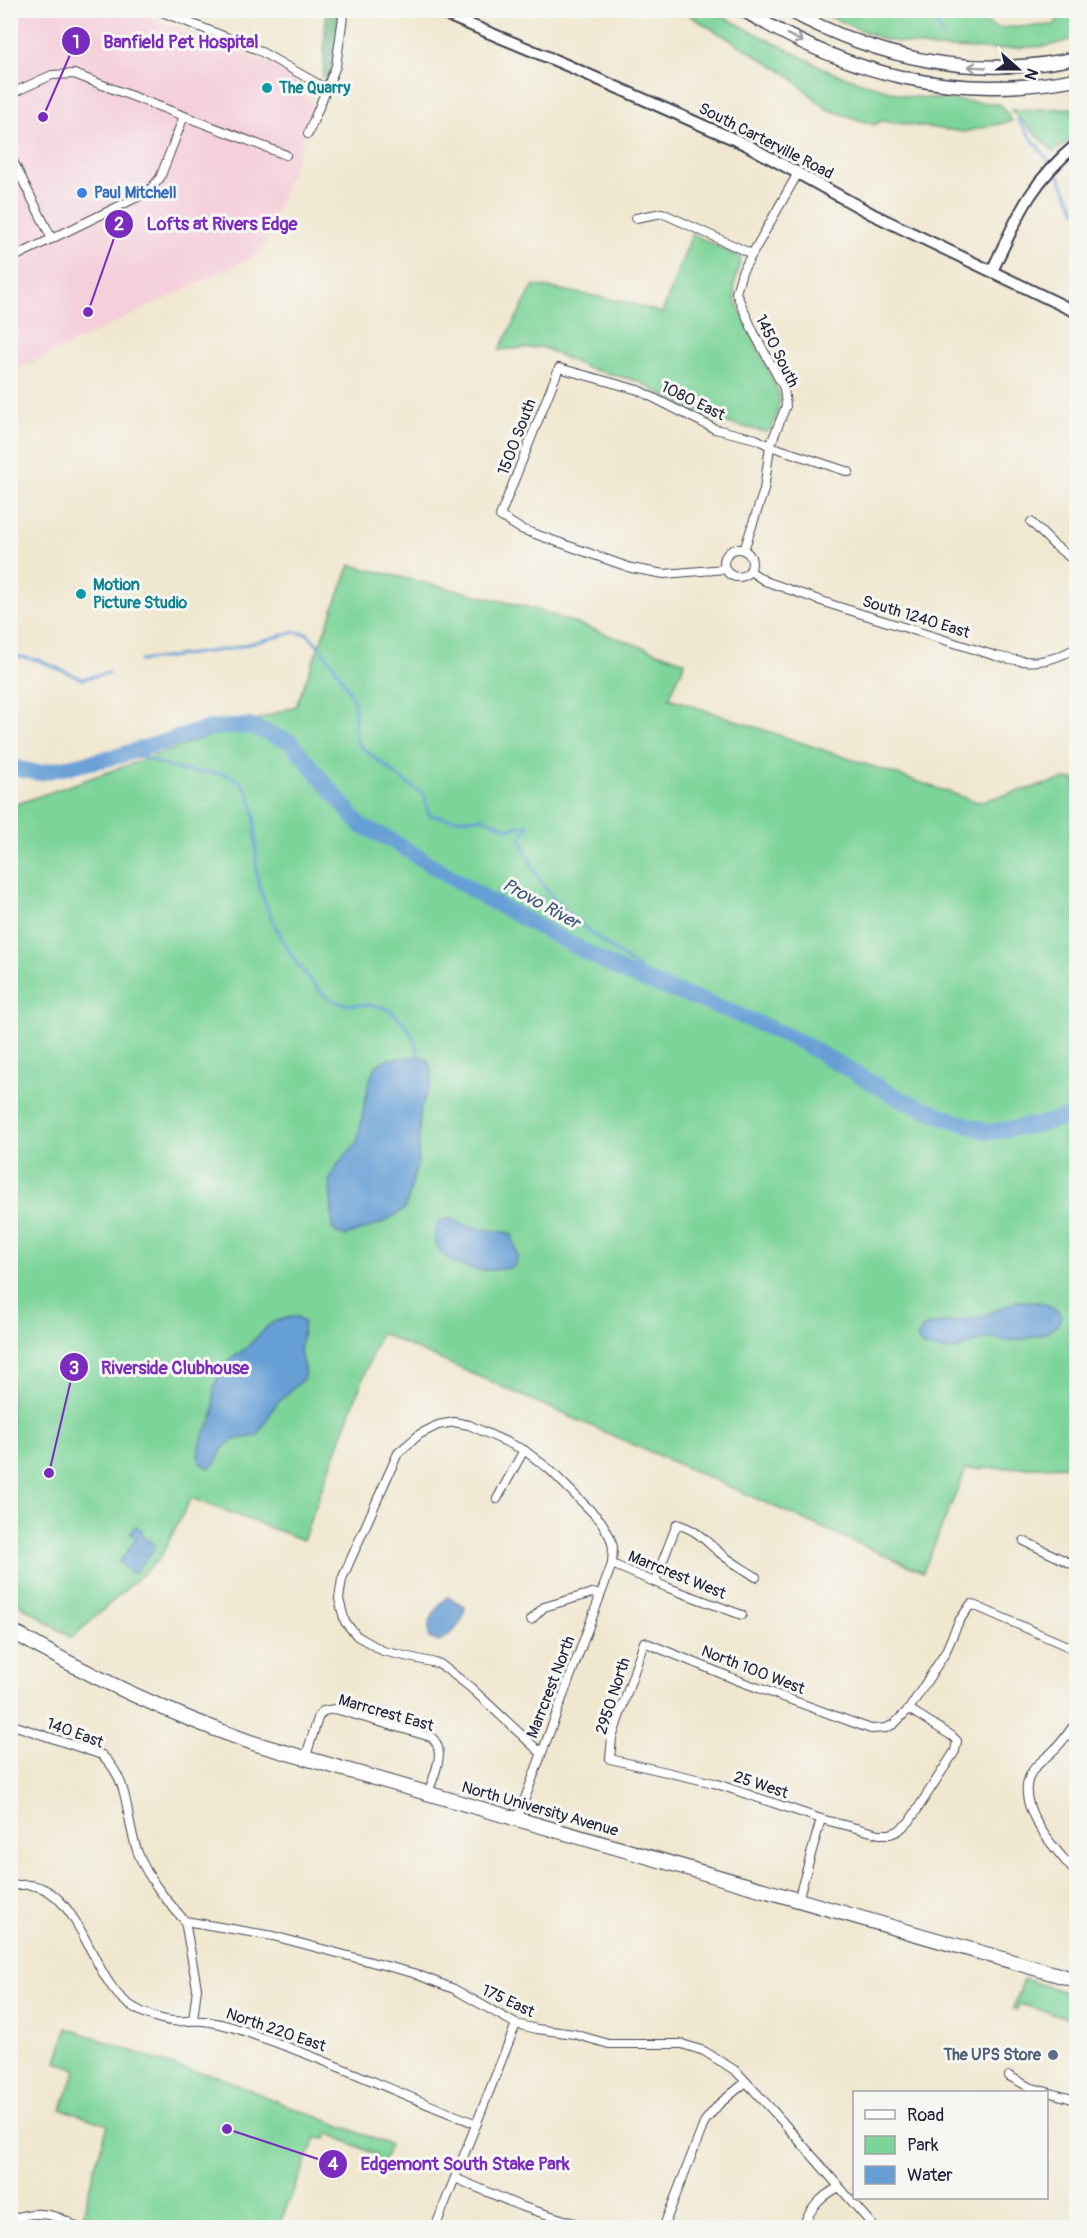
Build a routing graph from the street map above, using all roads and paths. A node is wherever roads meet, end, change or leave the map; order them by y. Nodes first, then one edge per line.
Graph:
1 (157, 10) edge
2 (344, 10) edge
3 (435, 10) edge
4 (743, 10) edge
5 (788, 10) edge
6 (1077, 57) edge
7 (1077, 79) edge
8 (327, 89) junction
9 (10, 94) edge
10 (184, 116) junction
11 (308, 134) dead end
12 (1077, 145) edge
13 (10, 155) edge
14 (286, 155) dead end
15 (798, 173) junction
16 (636, 218) dead end
17 (52, 239) junction
18 (752, 254) junction
19 (10, 259) edge
20 (992, 271) junction
21 (1077, 312) edge
22 (559, 368) joint
23 (770, 446) junction
24 (849, 472) dead end
25 (1032, 522) dead end
26 (744, 550) junction
27 (1077, 562) edge
28 (725, 569) junction
29 (750, 571) junction
30 (1077, 648) edge
31 (524, 1450) junction
32 (497, 1499) dead end
33 (1024, 1541) dead end
34 (612, 1563) junction
35 (1077, 1566) edge
36 (756, 1577) dead end
37 (655, 1581) junction
38 (600, 1595) junction
39 (742, 1615) dead end
40 (531, 1620) dead end
41 (10, 1630) edge
42 (645, 1642) joint
43 (1077, 1650) edge
44 (909, 1708) junction
45 (10, 1725) edge
46 (1075, 1728) edge
47 (541, 1753) junction
48 (305, 1759) junction
49 (609, 1759) joint
50 (428, 1795) junction
51 (821, 1819) junction
52 (517, 1820) junction
53 (1077, 1873) edge
54 (10, 1887) edge
55 (798, 1900) junction
56 (185, 1922) junction
57 (1077, 1980) edge
58 (193, 2020) junction
59 (516, 2024) junction
60 (1009, 2076) dead end
61 (746, 2082) junction
62 (1044, 2091) edge
63 (1048, 2092) edge
64 (1077, 2100) edge
65 (477, 2124) junction
66 (455, 2178) junction
67 (839, 2187) junction
68 (10, 2220) edge
69 (78, 2228) edge
70 (435, 2228) edge
71 (590, 2228) edge
72 (663, 2228) edge
73 (802, 2228) edge
74 (875, 2228) edge

1 - 8 street
2 - 8 street
3 - 15 street, South Carterville Road
4 -> 7 main road
6 -> 5 main road
8 - 11 street
9 - 10 street
10 - 14 street
10 - 17 street
12 - 20 street
13 - 17 street
15 - 18 street, 1450 South
15 - 20 street, South Carterville Road
16 - 18 street
17 - 19 street
18 - 23 street, 1450 South
20 - 21 street, South Carterville Road
22 - 23 street, 1080 East
22 - 28 street, 1500 South
23 - 24 street, 1080 East
23 - 26 street, 1450 South
25 - 27 street
26 - 28 street
26 - 29 street
28 - 29 street
29 - 30 street, South 1240 East
31 - 32 street
31 - 34 street, Marrcrest West
31 - 47 street, Marrcrest West
33 - 35 street
34 - 37 street, Marrcrest West
34 - 38 street, Marrcrest North
36 - 37 street
37 - 39 street, Marrcrest West
38 - 40 street
38 - 47 street, Marrcrest North
41 - 48 highway, North University Avenue
42 - 44 street, North 100 West
42 - 49 street, 2950 North
43 - 44 street
44 - 51 street, 25 West
45 - 56 street, 140 East
46 - 53 street
47 - 52 street, Marrcrest North
48 - 50 highway, North University Avenue
48 - 50 street, Marrcrest East
49 - 51 street, 25 West
50 - 52 highway, North University Avenue
51 - 55 street
52 - 55 highway, North University Avenue
54 - 58 street, North 220 East
55 - 57 highway, North University Avenue
56 - 58 street
56 - 59 street, 175 East
58 - 65 street, North 220 East
59 - 61 street, 175 East
59 - 65 street
60 - 62 street
61 - 67 street, 175 East
61 - 72 street
63 - 64 street
65 - 66 street
66 - 70 street
66 - 71 street
67 - 73 street
67 - 74 street, 175 East
68 - 69 street

